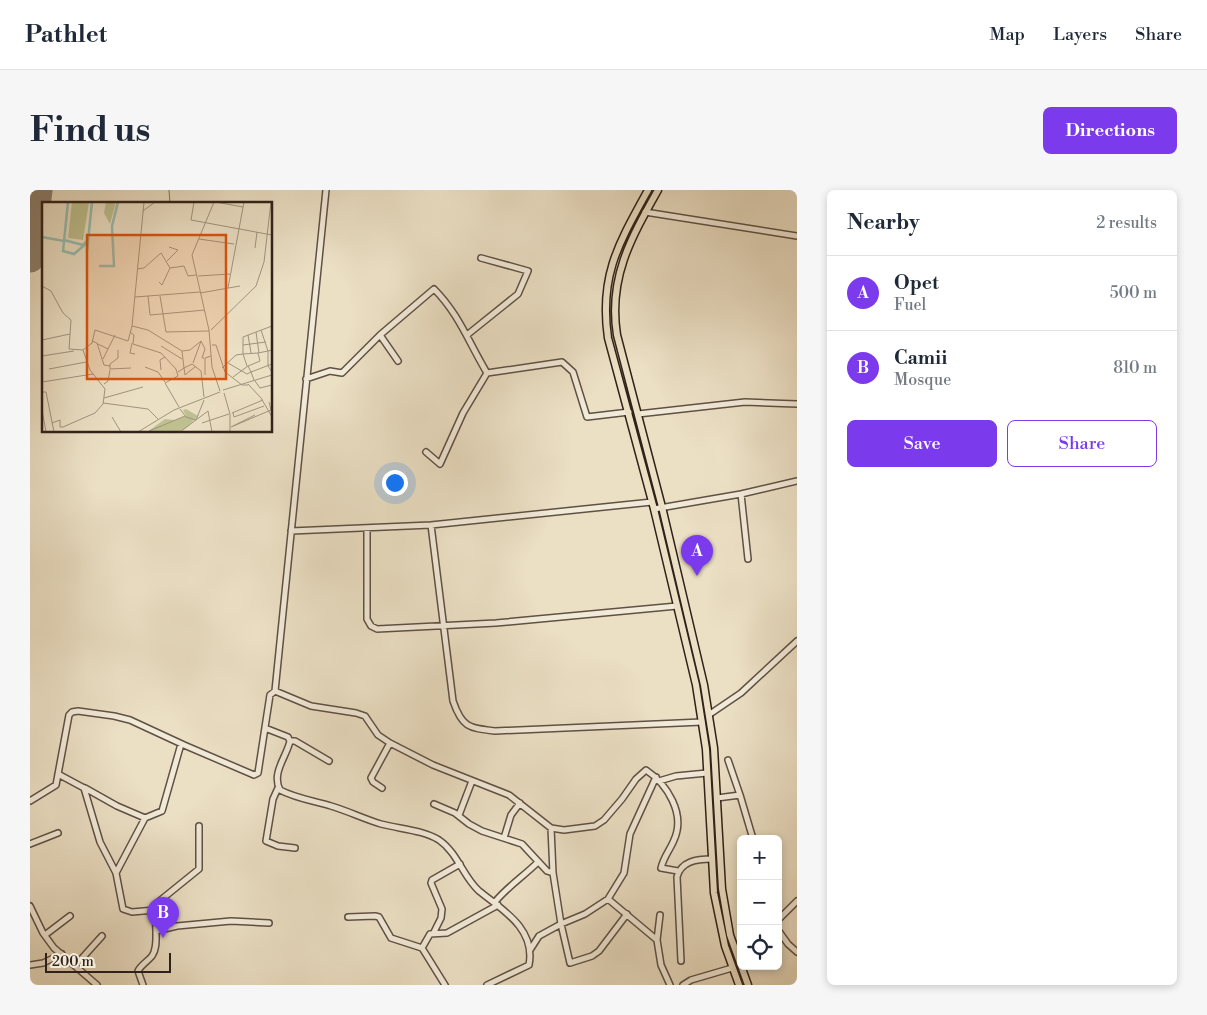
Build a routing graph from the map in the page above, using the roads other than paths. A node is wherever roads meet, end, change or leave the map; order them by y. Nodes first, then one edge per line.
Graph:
1 (326, 190) edge
2 (648, 190) edge
3 (658, 190) edge
4 (645, 212) junction
5 (797, 236) edge
6 (481, 258) dead end
7 (380, 335) junction
8 (467, 335) junction
9 (398, 361) dead end
10 (487, 373) junction
11 (306, 379) junction
12 (797, 404) edge
13 (629, 412) junction
14 (638, 414) junction
15 (426, 452) dead end
16 (797, 481) edge
17 (741, 494) junction
18 (653, 506) junction
19 (662, 507) junction
20 (431, 525) junction
21 (367, 528) junction
22 (291, 531) junction
23 (748, 558) dead end
24 (677, 606) junction
25 (443, 626) junction
26 (797, 641) edge
27 (275, 691) junction
28 (710, 714) junction
29 (702, 722) junction
30 (265, 728) junction
31 (290, 741) junction
32 (390, 743) junction
33 (181, 744) junction
34 (728, 760) dead end
35 (329, 761) dead end
36 (707, 773) junction
37 (58, 774) junction
38 (658, 779) junction
39 (472, 781) junction
40 (84, 788) junction
41 (278, 788) junction
42 (382, 788) dead end
43 (740, 795) junction
44 (717, 798) junction
45 (30, 801) edge
46 (520, 803) junction
47 (434, 804) dead end
48 (459, 815) junction
49 (145, 818) junction
50 (199, 826) dead end
51 (551, 828) junction
52 (58, 833) dead end
53 (752, 835) edge
54 (504, 838) junction
55 (30, 844) edge
56 (296, 848) dead end
57 (712, 859) junction
58 (538, 862) junction
59 (460, 864) junction
60 (678, 871) junction
61 (553, 872) junction
62 (116, 873) junction
63 (608, 899) junction
64 (797, 901) edge
65 (496, 903) junction
66 (30, 906) edge
67 (155, 910) junction
68 (627, 914) junction
69 (660, 915) dead end
70 (70, 916) dead end
71 (782, 916) edge
72 (348, 917) dead end
73 (269, 923) dead end
74 (562, 924) junction
75 (156, 931) junction
76 (434, 932) junction
77 (45, 935) junction
78 (102, 936) dead end
79 (782, 936) edge
80 (657, 940) junction
81 (422, 948) junction
82 (530, 950) junction
83 (737, 952) edge
84 (797, 952) edge
85 (62, 954) junction
86 (681, 961) dead end
87 (30, 965) edge
88 (75, 966) junction
89 (732, 968) junction
90 (743, 970) edge
91 (97, 985) edge
92 (143, 985) edge
93 (445, 985) edge
94 (487, 985) edge
95 (670, 985) edge
96 (683, 985) edge
97 (739, 985) edge
98 (748, 985) edge

1 - 11 street
2 - 13 main road
3 - 4 main road
4 - 5 street
4 - 14 main road
6 - 8 street
7 - 8 street
7 - 9 street
7 - 11 street
8 - 10 street
10 - 13 street
10 - 15 street
11 - 22 street
12 - 14 street
13 - 18 main road
14 - 19 main road
16 - 17 street
17 - 19 street
17 - 23 street
18 - 19 street
18 - 20 street
18 - 24 main road
19 - 28 main road
20 - 21 street
20 - 25 street
21 - 22 street
21 - 25 street
22 - 27 street
24 - 25 street
24 - 29 main road
25 - 29 street
26 - 28 street
27 - 30 street
27 - 32 street
28 - 44 main road
29 - 36 main road
30 - 31 street
30 - 33 street
31 - 35 street
31 - 41 street
32 - 39 street
32 - 42 street
33 - 37 street
33 - 49 street
34 - 43 street
36 - 38 street
36 - 57 main road
37 - 40 street
37 - 45 street
38 - 51 street
38 - 60 street
38 - 63 street
39 - 46 street
39 - 48 street
40 - 49 street
40 - 62 street
41 - 56 street
41 - 59 street
43 - 44 street
43 - 53 street
44 - 83 main road
46 - 51 street
46 - 54 street
47 - 48 street
48 - 54 street
49 - 62 street
50 - 67 street
51 - 61 street
52 - 55 street
54 - 58 street
57 - 60 street
57 - 89 main road
58 - 61 street
58 - 65 street
59 - 65 street
59 - 76 street
60 - 86 street
61 - 74 street
62 - 67 street
63 - 68 street
63 - 74 street
64 - 71 street
65 - 76 street
65 - 82 street
66 - 77 street
67 - 75 street
68 - 74 street
68 - 80 street
69 - 80 street
70 - 77 street
72 - 81 street
73 - 75 street
74 - 82 street
75 - 92 street
76 - 81 street
77 - 85 street
78 - 88 street
79 - 84 street
80 - 95 street
81 - 93 street
82 - 94 street
85 - 87 street
85 - 88 street
88 - 91 street
89 - 96 street
89 - 97 main road
90 - 98 main road

